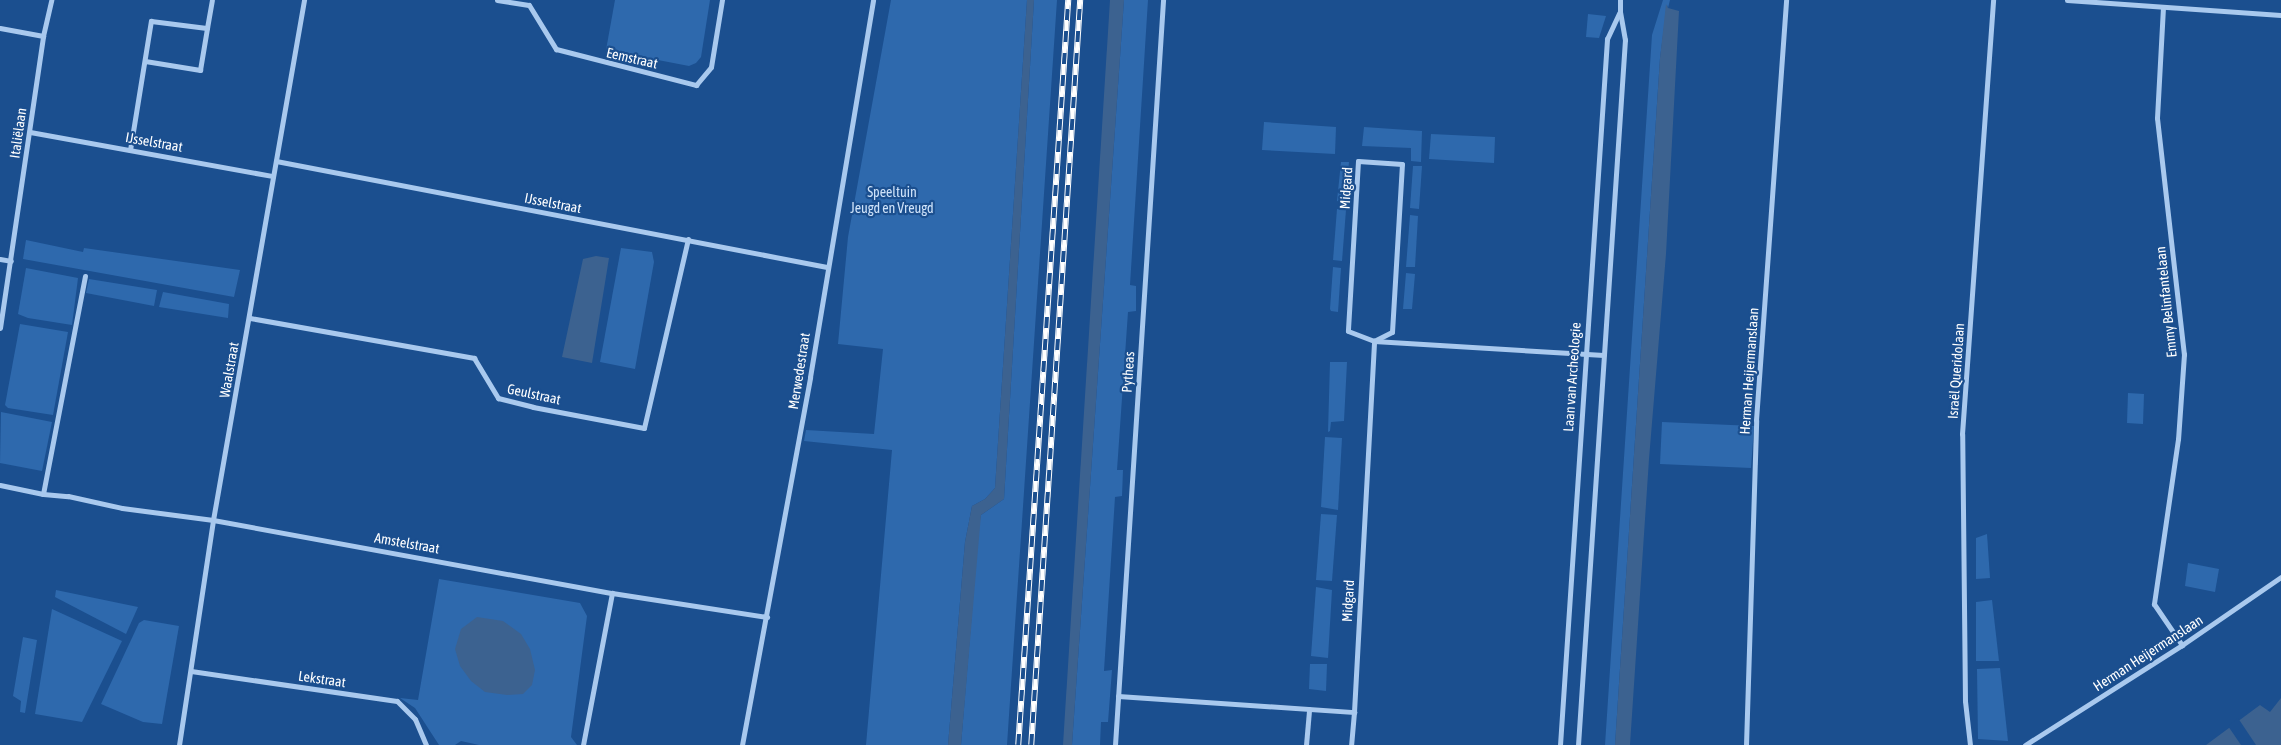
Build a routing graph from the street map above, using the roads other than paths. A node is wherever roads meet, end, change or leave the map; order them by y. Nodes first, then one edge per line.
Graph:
1 (51, 0) edge
2 (212, 0) edge
3 (304, 0) edge
4 (497, 0) edge
5 (722, 0) edge
6 (873, 0) edge
7 (1163, 0) edge
8 (1620, 0) edge
9 (1786, 0) edge
10 (1993, 0) edge
11 (2067, 0) edge
12 (2163, 7) junction
13 (1620, 12) junction
14 (2281, 15) edge
15 (0, 28) edge
16 (206, 28) junction
17 (43, 36) junction
18 (145, 61) junction
19 (30, 132) junction
20 (130, 150) junction
21 (276, 161) junction
22 (273, 176) junction
23 (688, 240) junction
24 (0, 259) edge
25 (10, 261) junction
26 (827, 267) junction
27 (85, 276) dead end
28 (250, 318) junction
29 (0, 328) edge
30 (1374, 341) junction
31 (1586, 354) junction
32 (1604, 355) junction
33 (0, 485) edge
34 (43, 494) junction
35 (213, 520) junction
36 (2281, 576) edge
37 (612, 593) junction
38 (767, 617) junction
39 (2182, 645) junction
40 (191, 671) junction
41 (1118, 696) junction
42 (1309, 709) junction
43 (1354, 712) junction
44 (179, 745) edge
45 (426, 745) edge
46 (583, 745) edge
47 (742, 745) edge
48 (1115, 745) edge
49 (1306, 745) edge
50 (1351, 745) edge
51 (1560, 745) edge
52 (1578, 745) edge
53 (1746, 745) edge
54 (1970, 745) edge
55 (2025, 745) edge

1 - 17 street, Italiëlaan
2 - 16 street
3 - 21 street, Waalstraat
4 - 5 street, Eemstraat
6 - 26 street, Merwedestraat
7 - 41 street, Pytheas
8 - 13 street, Laan van Archeologie
9 - 53 street, Herman Heijermanslaan
10 - 54 street, Israël Queridolaan
11 - 12 street
12 - 14 street
12 - 39 street, Emmy Belinfantelaan
13 - 31 street, Laan van Archeologie
13 - 32 street, Laan van Archeologie
15 - 17 street
16 - 18 street
16 - 18 street
17 - 19 street, Italiëlaan
18 - 20 street
19 - 20 street, IJsselstraat
19 - 25 street, Italiëlaan
20 - 22 street, IJsselstraat
21 - 22 street, Waalstraat
21 - 23 street, IJsselstraat
22 - 28 street, Waalstraat
23 - 26 street, IJsselstraat
23 - 28 street, Geulstraat
24 - 25 street
25 - 29 street, Italiëlaan
26 - 38 street, Merwedestraat
27 - 34 street
28 - 35 street, Waalstraat
30 - 30 street, Midgard
30 - 31 street, Midgard
30 - 43 street, Midgard
31 - 32 street, Midgard
31 - 51 street, Laan van Archeologie
32 - 52 street, Laan van Archeologie
33 - 34 street
34 - 35 street, Amstelstraat
35 - 37 street, Amstelstraat
35 - 40 street, Waalstraat
36 - 39 street, Herman Heijermanslaan
37 - 38 street, Amstelstraat
37 - 46 street
38 - 47 street, Merwedestraat
39 - 55 street, Herman Heijermanslaan
40 - 44 street, Waalstraat
40 - 45 street, Lekstraat
41 - 42 street
41 - 48 street, Pytheas
42 - 43 street
42 - 49 street
43 - 50 street, Midgard

